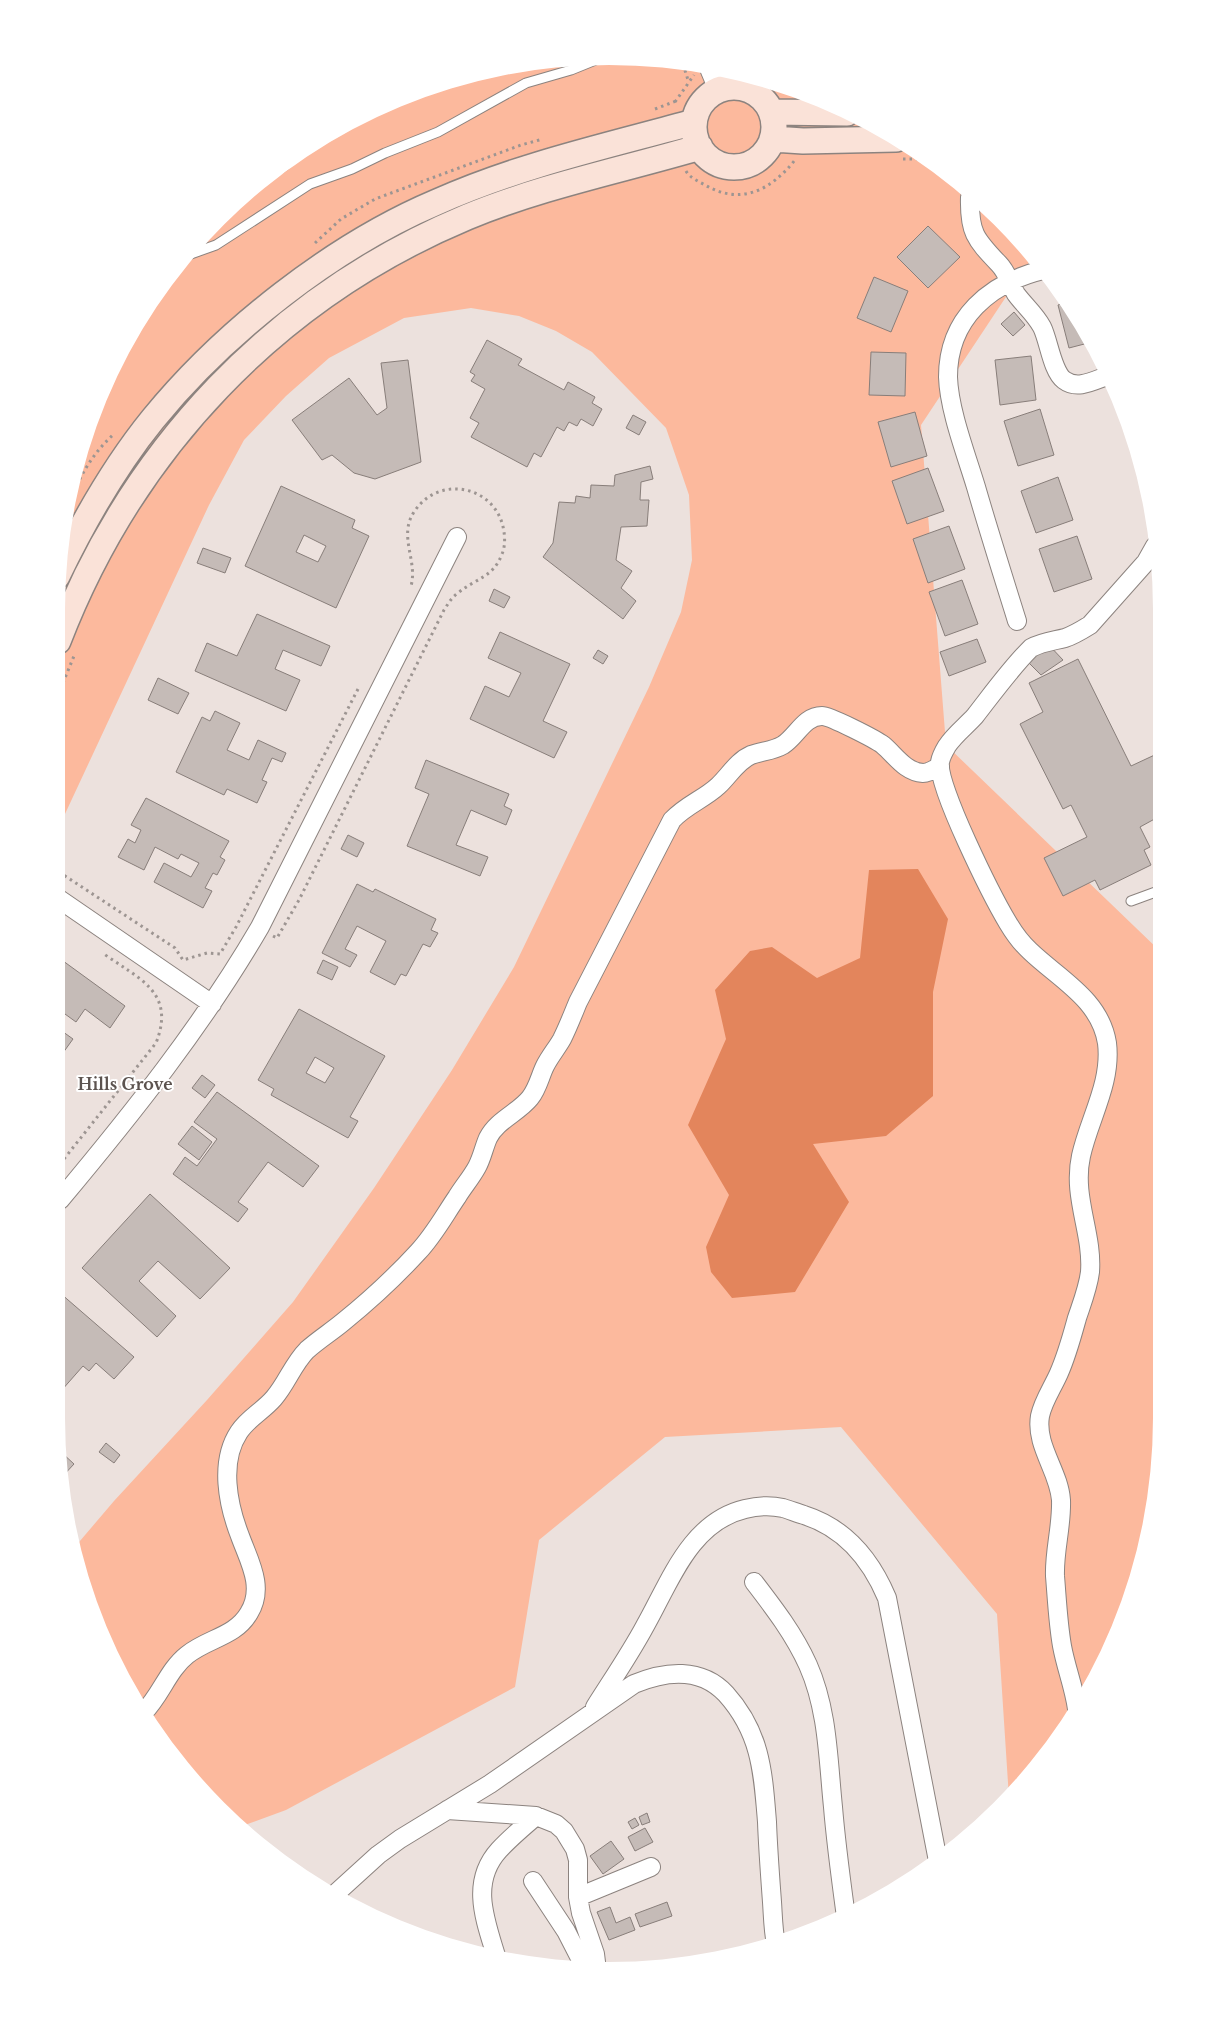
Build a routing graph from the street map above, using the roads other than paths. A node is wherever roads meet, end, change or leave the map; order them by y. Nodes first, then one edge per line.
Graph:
1 (581, 66) edge
2 (712, 75) edge
3 (772, 112) junction
4 (832, 113) edge
5 (694, 122) junction
6 (773, 139) junction
7 (883, 139) edge
8 (700, 147) junction
9 (970, 202) edge
10 (199, 251) edge
11 (1036, 272) edge
12 (1009, 281) junction
13 (1101, 378) edge
14 (457, 537) dead end
15 (68, 554) edge
16 (1150, 555) edge
17 (1017, 621) dead end
18 (68, 644) edge
19 (940, 766) junction
20 (1153, 893) edge
21 (1131, 901) dead end
22 (65, 903) edge
23 (212, 1004) junction
24 (65, 1194) edge
25 (754, 1582) dead end
26 (1075, 1698) edge
27 (148, 1706) edge
28 (592, 1711) junction
29 (447, 1810) junction
30 (536, 1816) junction
31 (936, 1853) edge
32 (652, 1867) dead end
33 (533, 1881) dead end
34 (339, 1890) edge
35 (578, 1898) junction
36 (845, 1908) edge
37 (775, 1936) edge
38 (495, 1950) edge
39 (582, 1961) edge
40 (596, 1962) edge

1 - 10 lane
2 - 3 street
2 - 5 street
3 - 4 street
3 - 6 street
5 - 8 street
5 - 15 street
6 - 7 street
6 - 8 street
8 - 18 street
9 - 12 street
11 - 12 street
12 - 13 street
12 - 17 street
14 - 23 street
16 - 19 street
19 - 26 street
19 - 27 street
20 - 21 lane
22 - 23 street
23 - 24 street
25 - 36 street
28 - 29 street
28 - 31 street
28 - 37 street
29 - 30 street
29 - 34 street
30 - 35 street
30 - 38 street
32 - 35 street
33 - 39 street
35 - 40 street

